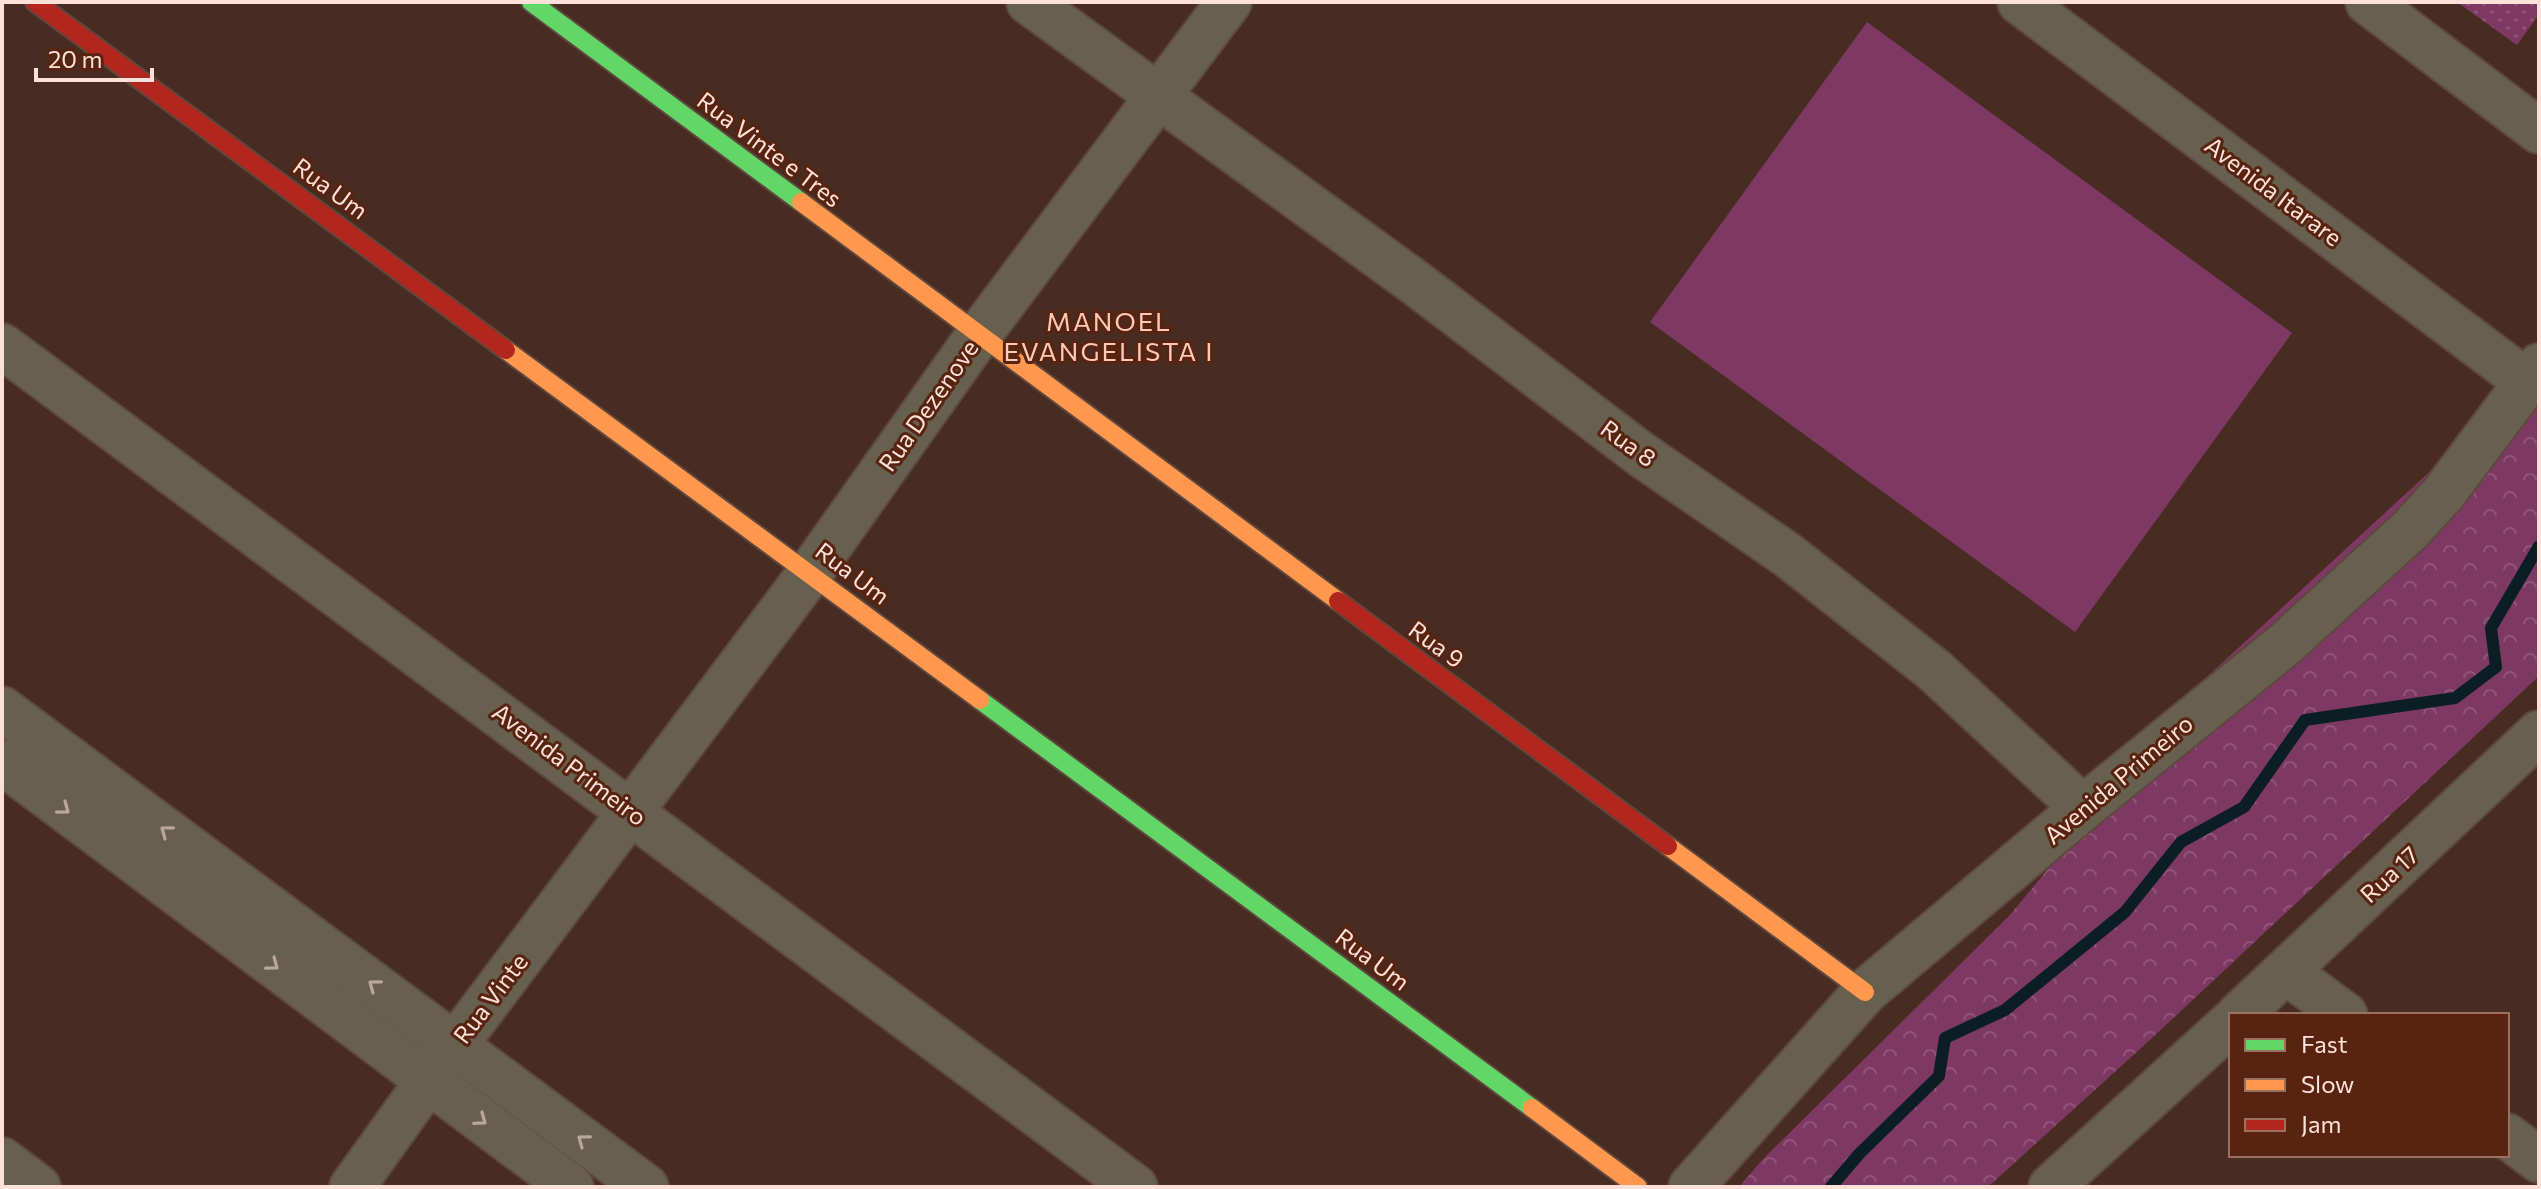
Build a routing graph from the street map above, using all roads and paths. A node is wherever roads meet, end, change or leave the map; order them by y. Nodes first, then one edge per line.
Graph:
1 (35, 2) edge
2 (531, 2) edge
3 (1029, 2) edge
4 (1229, 2) edge
5 (2020, 2) edge
6 (2368, 2) edge
7 (1158, 97) junction
8 (2539, 131) edge
9 (978, 336) junction
10 (2, 346) edge
11 (2533, 374) edge
12 (810, 573) junction
13 (2, 709) edge
14 (2531, 755) edge
15 (2, 762) edge
16 (2083, 808) junction
17 (631, 811) junction
18 (2287, 972) junction
19 (1865, 992) junction
20 (2241, 1013) edge
21 (2342, 1013) edge
22 (2229, 1025) edge
23 (456, 1046) junction
24 (428, 1081) junction
25 (2509, 1138) edge
26 (2, 1160) edge
27 (2539, 1160) edge
28 (2059, 1185) edge
29 (38, 1187) edge
30 (352, 1187) edge
31 (571, 1187) edge
32 (646, 1187) edge
33 (1135, 1187) edge
34 (1638, 1187) edge
35 (1691, 1187) edge

1 - 12 street, Rua Um
2 - 9 street, Rua Vinte e Tres
3 - 7 street, Rua 8
4 - 7 street, Rua Dezenove
5 - 11 street, Avenida Itarare
6 - 8 street
7 - 9 street, Rua Dezenove
7 - 16 street, Rua 8
9 - 12 street, Rua Dezenove
9 - 19 street, Rua 9
10 - 17 street, Avenida Primeiro
11 - 16 street, Avenida Primeiro
12 - 17 street, Rua Dezenove
12 - 34 street, Rua Um
23 -> 13 street
14 - 18 street, Rua 17
15 -> 24 street
16 - 19 street, Avenida Primeiro
17 - 23 street, Rua Vinte
17 - 33 street, Avenida Primeiro
18 - 20 street, Rua 17
18 - 21 street
19 - 35 street, Avenida Primeiro
22 - 28 street
23 - 24 street, Rua Vinte
32 -> 23 street
24 - 30 street, Rua Vinte
24 -> 31 street
25 - 27 street
26 - 29 street

